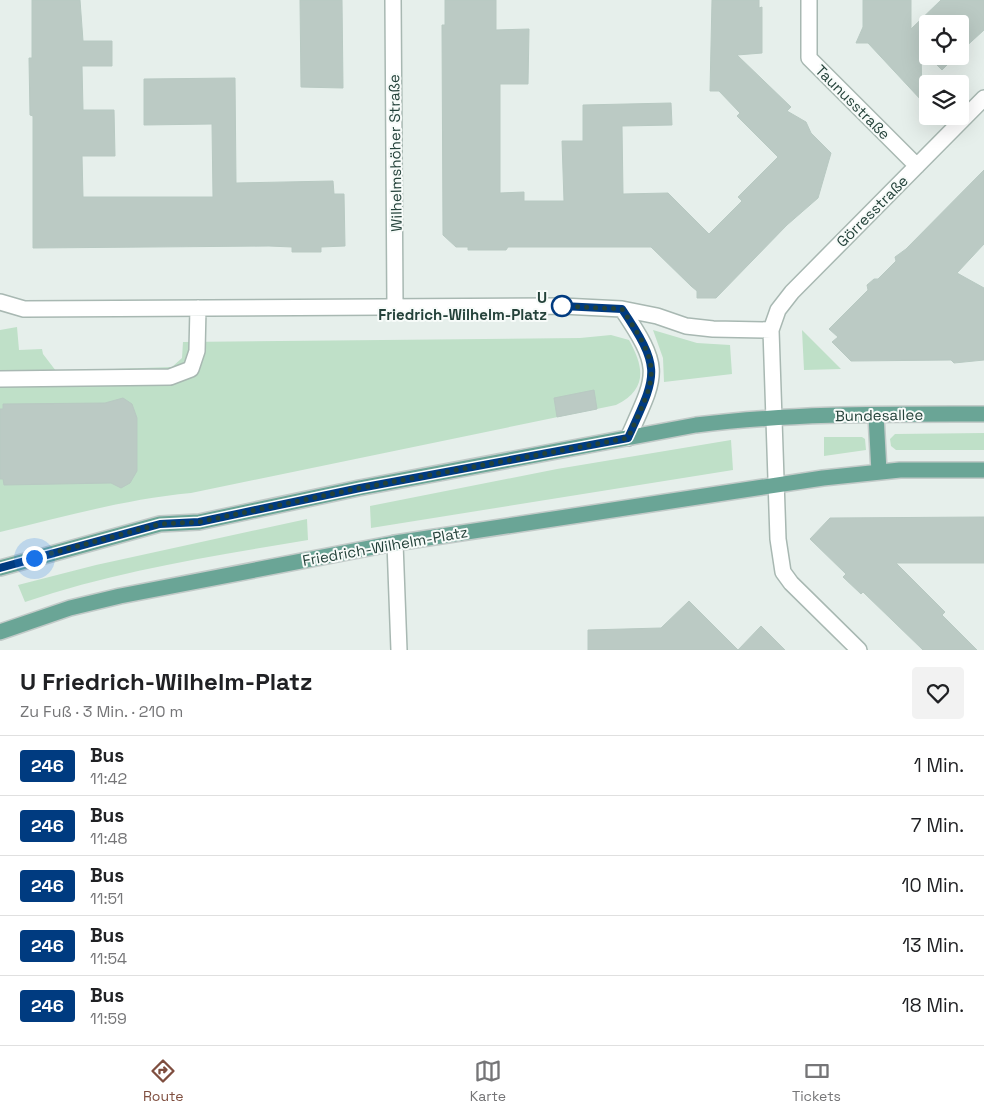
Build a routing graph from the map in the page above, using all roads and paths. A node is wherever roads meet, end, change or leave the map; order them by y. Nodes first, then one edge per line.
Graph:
1 (393, 0) edge
2 (808, 0) edge
3 (984, 98) edge
4 (917, 166) junction
5 (0, 302) edge
6 (396, 307) junction
7 (198, 308) junction
8 (622, 309) junction
9 (771, 330) junction
10 (0, 379) edge
11 (984, 414) edge
12 (876, 415) junction
13 (773, 419) junction
14 (628, 438) junction
15 (984, 470) edge
16 (879, 472) junction
17 (776, 484) junction
18 (394, 543) junction
19 (0, 568) edge
20 (0, 632) edge
21 (399, 650) edge
22 (859, 650) edge

1 - 6 street, Wilhelmshöher Straße
2 - 4 street, Taunusstraße
3 - 4 street, Görresstraße
4 - 9 street, Görresstraße
5 - 7 street
6 - 7 street
6 - 8 street
7 - 10 street
8 - 9 street
8 - 14 street
9 - 13 street
11 - 12 main road, Bundesallee
12 - 13 main road, Bundesallee
12 - 16 main road
13 - 14 main road
13 - 17 street
14 - 19 main road
15 - 16 main road
16 - 17 main road
17 - 18 main road, Friedrich-Wilhelm-Platz
17 - 22 street
18 - 20 main road, Friedrich-Wilhelm-Platz
18 - 21 street

